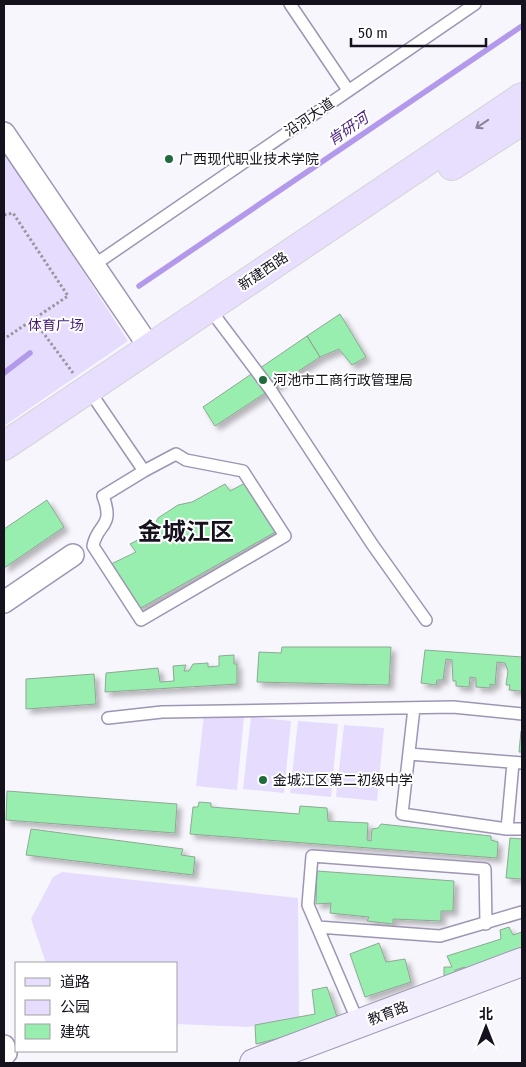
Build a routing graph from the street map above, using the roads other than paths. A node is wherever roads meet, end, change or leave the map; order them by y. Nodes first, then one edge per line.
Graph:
1 (290, 4) edge
2 (475, 4) edge
3 (348, 90) junction
4 (522, 97) edge
5 (522, 121) edge
6 (4, 133) edge
7 (94, 265) junction
8 (218, 320) junction
9 (150, 348) junction
10 (91, 397) junction
11 (4, 446) edge
12 (4, 466) edge
13 (144, 471) junction
14 (73, 555) dead end
15 (4, 602) edge
16 (426, 620) dead end
17 (414, 708) junction
18 (522, 714) edge
19 (108, 718) dead end
20 (409, 754) junction
21 (518, 763) edge
22 (507, 829) junction
23 (522, 829) edge
24 (522, 912) edge
25 (486, 924) junction
26 (318, 927) junction
27 (522, 962) edge
28 (359, 1024) junction
29 (4, 1046) edge
30 (4, 1054) edge
31 (254, 1063) edge

1 - 3 lane
2 - 3 lane, 沿河大道
3 - 7 lane, 沿河大道
4 -> 9 main road, 新建西路
5 - 8 main road, 新建西路
6 - 7 street
7 - 9 street
8 - 10 main road, 新建西路
8 - 16 lane
9 - 10 main road, 新建西路
10 - 11 main road, 新建西路
10 - 12 main road, 新建西路
10 - 13 lane
13 - 13 lane
14 - 15 street
17 - 18 lane
17 - 19 lane
17 - 20 lane
20 - 21 lane
20 - 22 lane
21 - 22 lane
22 - 23 lane
24 - 25 lane
25 - 26 lane
25 - 26 lane
26 - 28 lane
27 - 28 street, 教育路
28 - 31 street, 教育路
29 - 30 street

